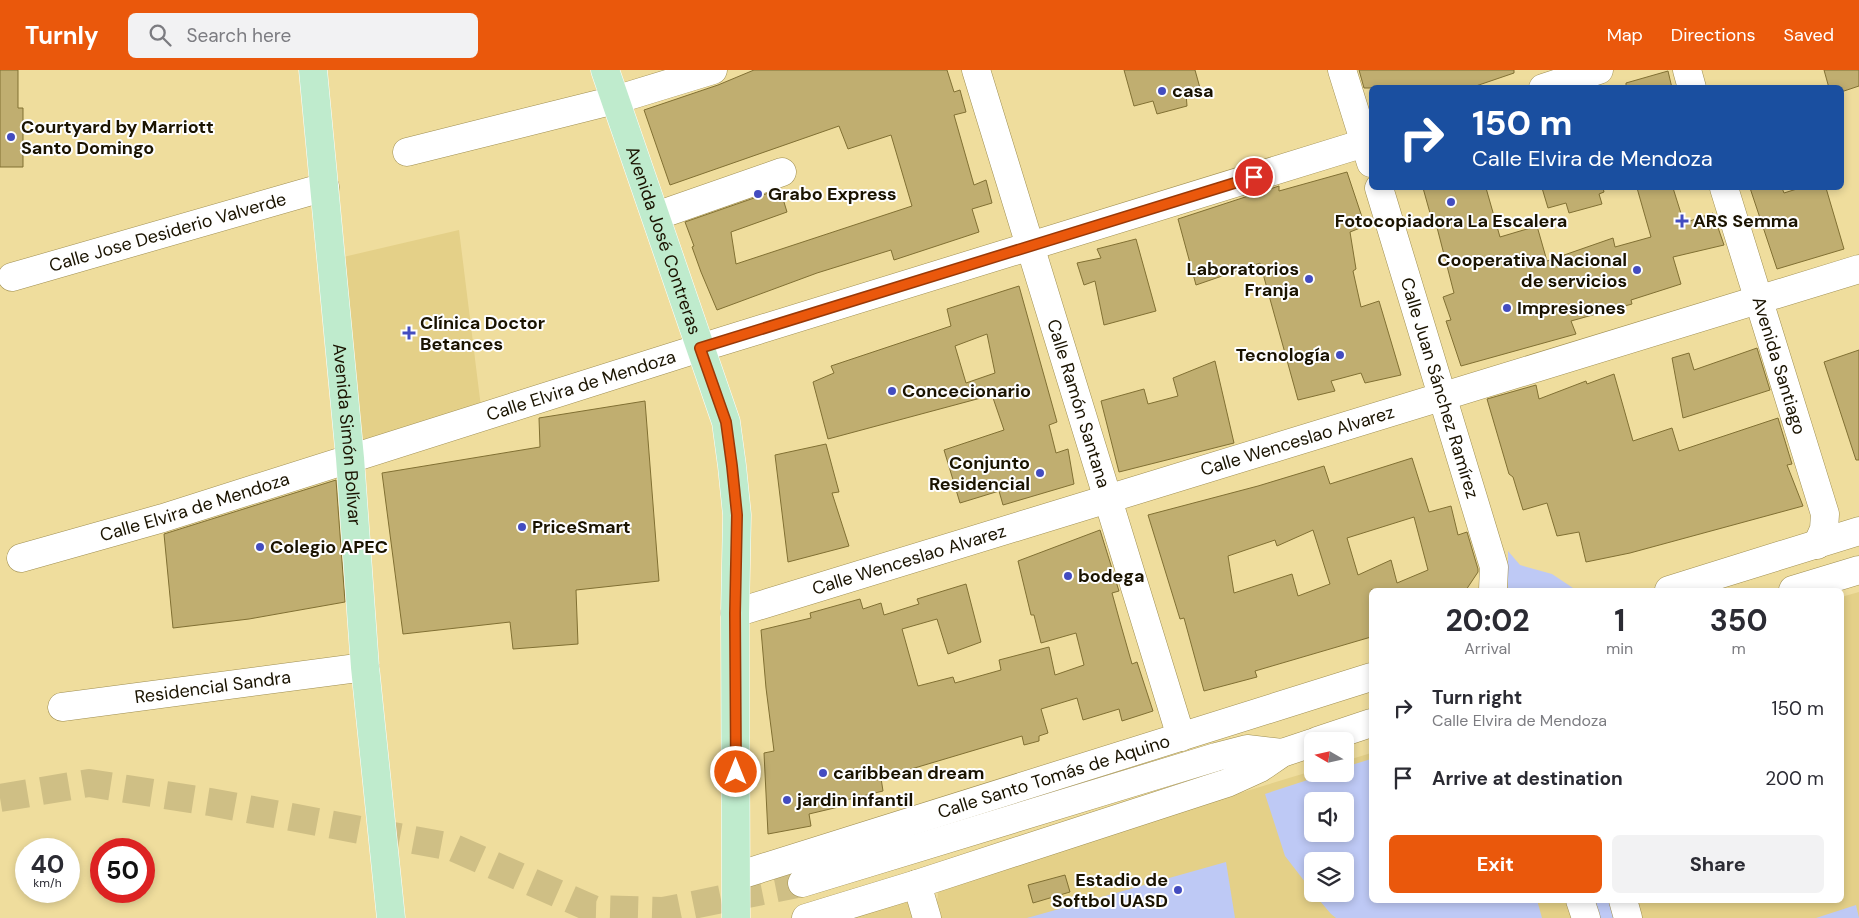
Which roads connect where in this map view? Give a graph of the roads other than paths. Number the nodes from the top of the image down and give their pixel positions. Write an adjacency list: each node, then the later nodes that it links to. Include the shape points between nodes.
1 (313, 70): 14 (main road, Avenida Simón Bolívar)
2 (605, 70): 10 (main road, Avenida José Contreras)
3 (713, 70): 10 (street)
4 (976, 70): 18 (street, Calle Ramón Santana)
5 (1342, 70): 11 (street)
6 (1599, 70): 8 (street)
7 (1687, 70): 9 (street)
8 (1552, 85)
9 (1691, 85)
10 (615, 100): 12 (street); 17 (main road, Avenida José Contreras)
11 (1369, 149): 18 (street, Calle Elvira de Mendoza)
12 (406, 152)
13 (782, 172): 17 (street)
14 (325, 187): 20 (street, Calle Jose Desiderio Valverde); 24 (main road, Avenida Simón Bolívar)
15 (1380, 190): 23 (street, Calle Juan Sánchez Ramírez)
16 (1725, 190): 21 (street, Avenida Santiago)
17 (656, 216): 22 (main road, Avenida José Contreras)
18 (1030, 247): 22 (street, Calle Elvira de Mendoza); 25 (street, Calle Ramón Santana)
19 (1859, 269): 21 (street, Calle Wenceslao Alvarez)
20 (12, 277)
21 (1759, 299): 23 (street, Calle Wenceslao Alvarez); 27 (street, Avenida Santiago, via 1826,514)
22 (700, 348): 24 (street, Calle Elvira de Mendoza); 33 (main road, Avenida José Contreras, via 726,422 732,466 737,515)
23 (1442, 396): 25 (street, Calle Wenceslao Alvarez); 30 (street, Calle Juan Sánchez Ramírez, via 1494,567)
24 (350, 458): 28 (street, Calle Elvira de Mendoza, via 162,518); 34 (main road, Avenida Simón Bolívar)
25 (1108, 499): 33 (street, Calle Wenceslao Alvarez); 39 (street, Calle Ramón Santana)
26 (1859, 531): 27 (street)
27 (1817, 545): 31 (street)
28 (21, 558)
29 (1859, 570): 32 (street)
30 (1493, 588)
31 (1676, 588)
32 (1800, 588)
33 (735, 613): 42 (main road, Avenida José Contreras)
34 (365, 668): 36 (street, Residencial Sandra); 47 (main road, Avenida Simón Bolívar)
35 (1369, 678): 39 (street, Calle Santo Tomás de Aquino)
36 (62, 707)
37 (1369, 724): 38 (street)
38 (1344, 732)
39 (1181, 737): 42 (street, Calle Santo Tomás de Aquino)
40 (1304, 746): 41 (street)
41 (1282, 753): 43 (street, via 1247,749 1216,757); 44 (street, via 1260,768 1227,782)
42 (736, 876): 48 (main road, Avenida José Contreras)
43 (802, 883)
44 (917, 884): 49 (street); 50 (street)
45 (1581, 903): 51 (street)
46 (1623, 903): 52 (street)
47 (391, 918)
48 (736, 918)
49 (806, 918)
50 (928, 918)
51 (1586, 918)
52 (1628, 918)

